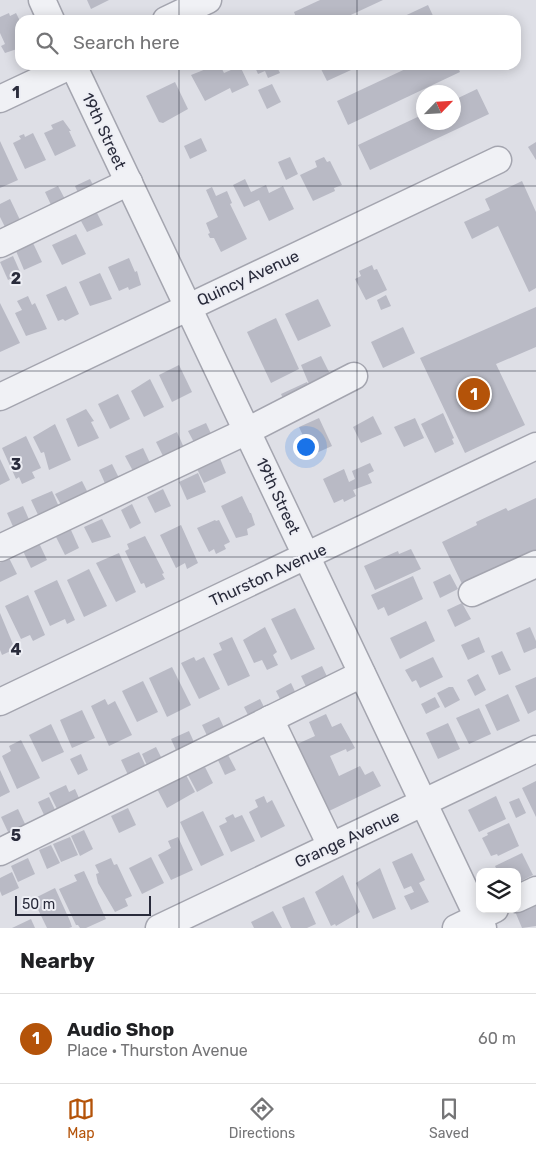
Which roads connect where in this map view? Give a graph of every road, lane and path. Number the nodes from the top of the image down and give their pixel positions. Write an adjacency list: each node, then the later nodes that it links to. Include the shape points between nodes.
1 (42, 0): 3 (street)
2 (208, 0): 4 (street)
3 (49, 15)
4 (176, 15)
5 (62, 70): 7 (street)
6 (75, 70): 9 (street, 19th Street)
7 (0, 99)
8 (498, 160): 11 (street, Quincy Avenue)
9 (129, 182): 10 (street); 11 (street, 19th Street)
10 (0, 244)
11 (188, 306): 13 (street, Quincy Avenue); 14 (street, 19th Street)
12 (354, 376): 14 (street)
13 (0, 398)
14 (247, 431): 16 (street); 17 (street, 19th Street)
15 (536, 446): 17 (street, Thurston Avenue)
16 (0, 548)
17 (307, 557): 20 (street, 19th Street); 21 (street, Thurston Avenue)
18 (536, 564): 19 (street)
19 (472, 593)
20 (362, 674): 22 (street); 24 (street, 19th Street)
21 (0, 702)
22 (270, 719): 25 (street); 26 (street)
23 (536, 750): 24 (street, Grange Avenue)
24 (424, 803): 25 (street, Grange Avenue); 29 (street, 19th Street)
25 (331, 846): 30 (street, Grange Avenue)
26 (0, 852)
27 (536, 890): 28 (street)
28 (521, 897)
29 (478, 921)
30 (159, 928)

